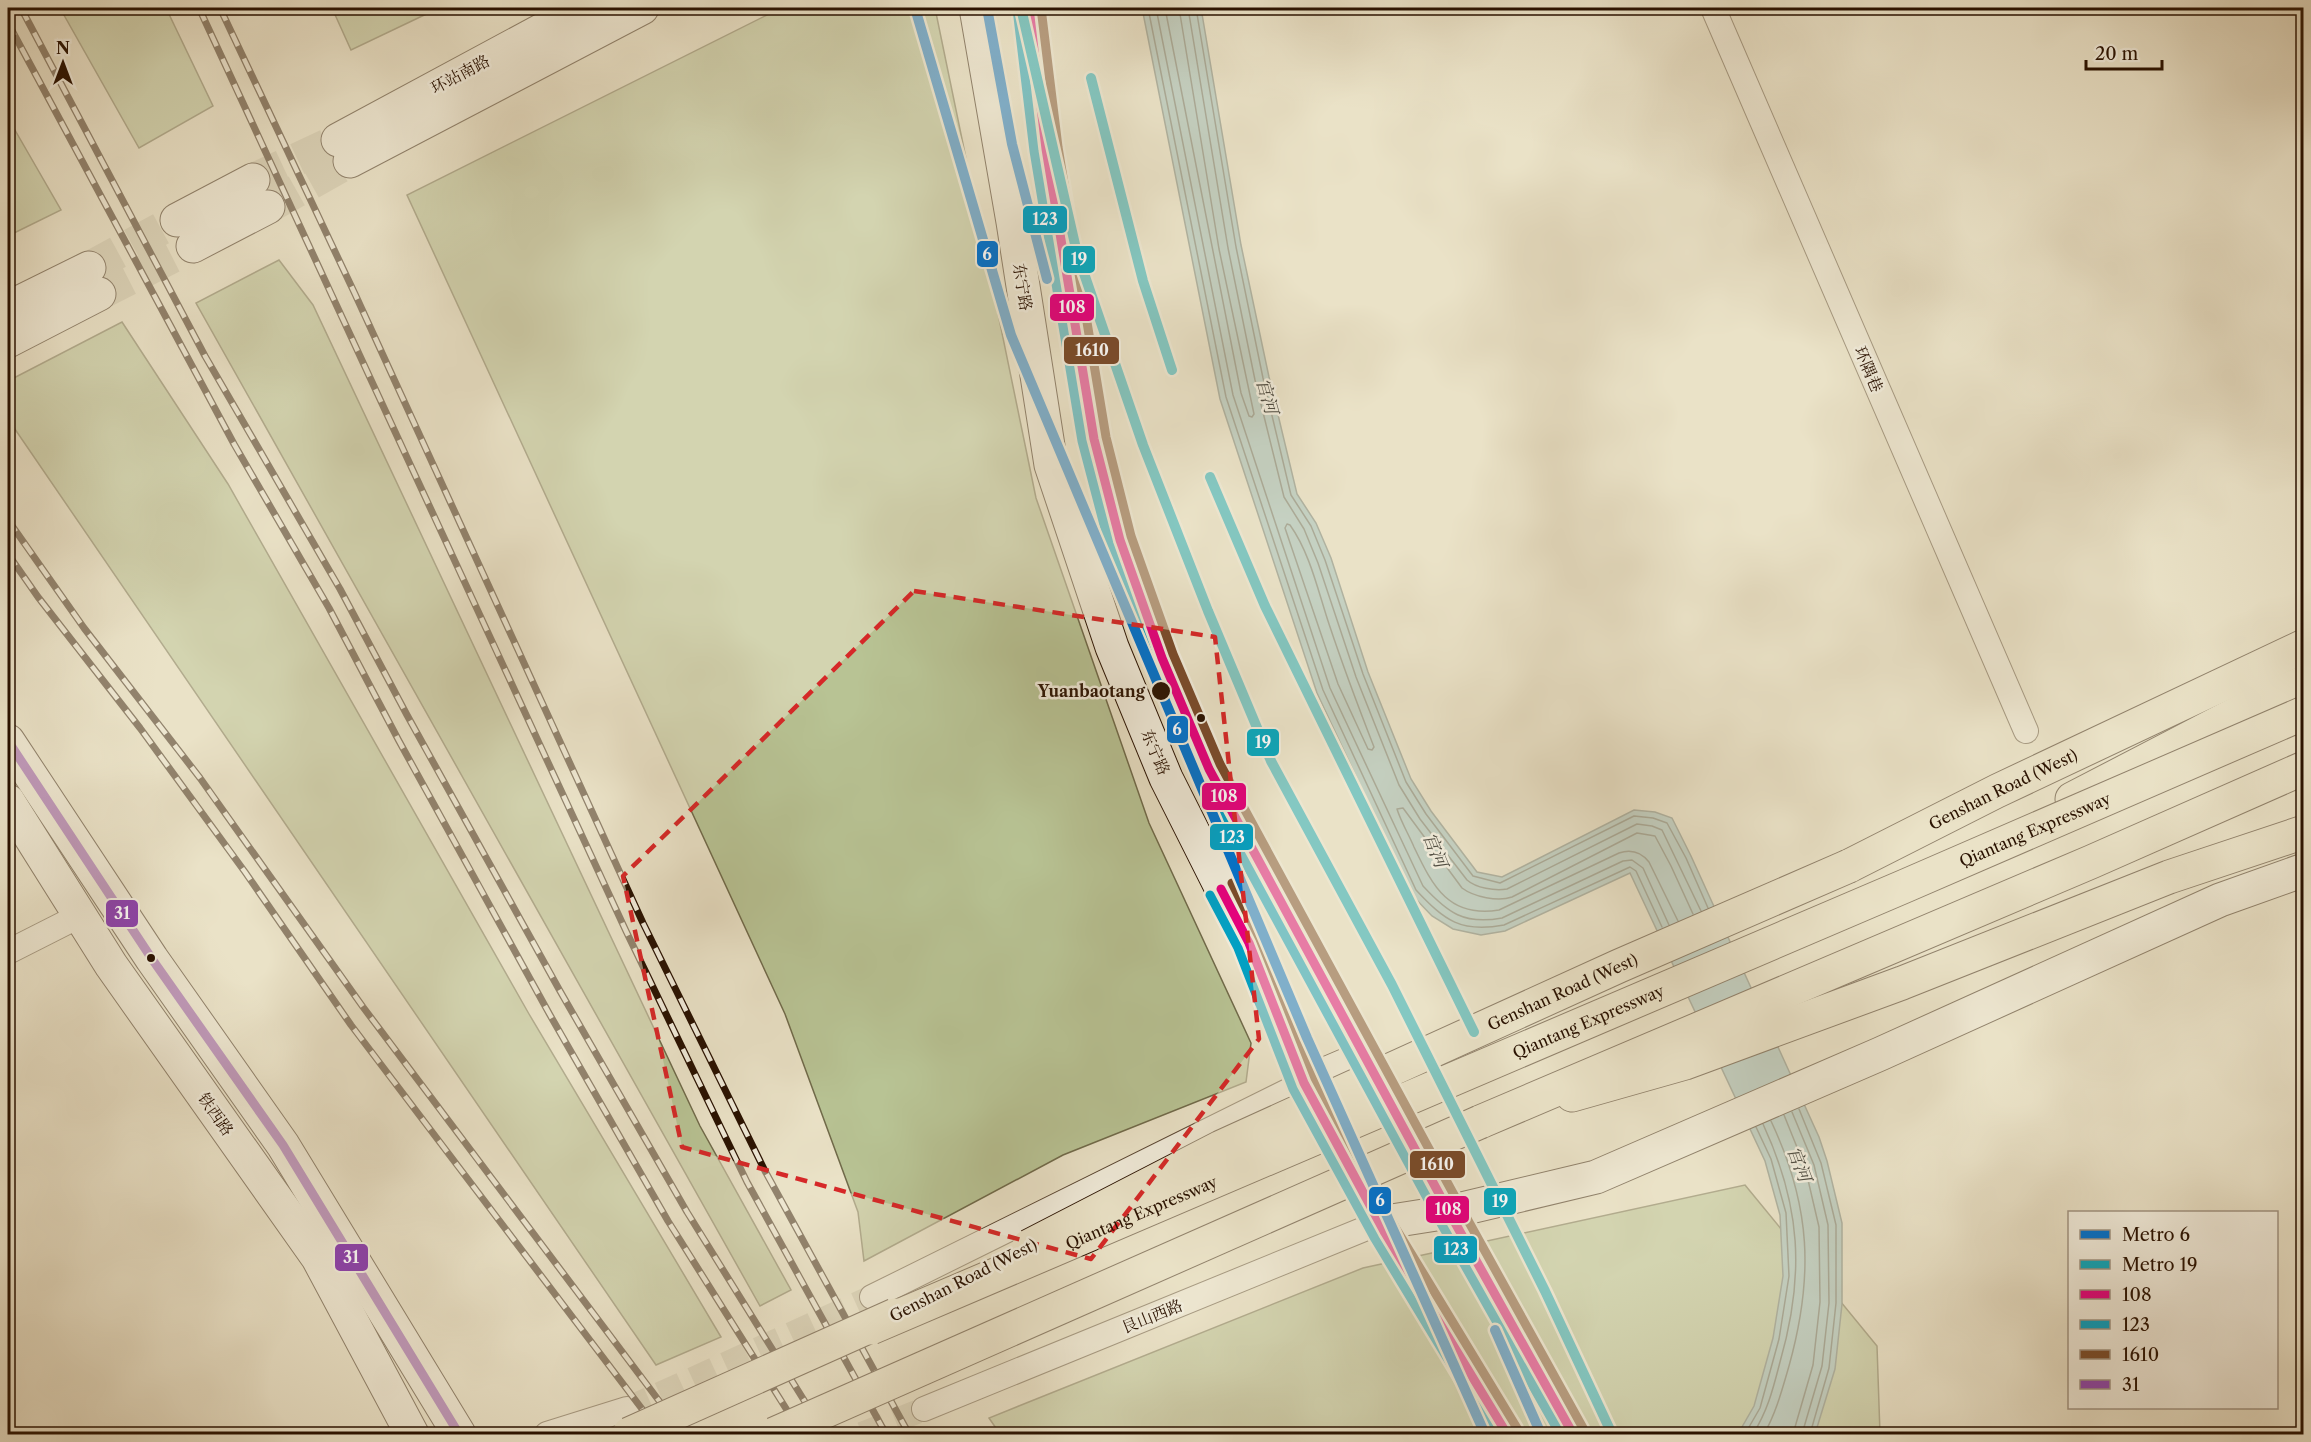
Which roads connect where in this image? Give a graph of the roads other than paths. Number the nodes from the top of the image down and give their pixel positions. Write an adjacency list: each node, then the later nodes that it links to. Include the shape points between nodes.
1 (583, 8): 2 (main road, 环站南路, via 344,151)
2 (642, 8)
3 (976, 8): 25 (main road, 东宁路, via 1051,465 1112,647 1166,778 1249,943)
4 (1029, 8): 24 (main road, via 1046,148 1094,440 1120,540 1162,658 1209,769)
5 (1713, 8): 13 (street, 环隅巷)
6 (261, 193): 7 (main road)
7 (185, 233)
8 (8, 308): 9 (main road, via 94,281)
9 (8, 342)
10 (2304, 646): 29 (main road, Genshan Road (West), bridge, via 1997,791 1849,866 1221,1147)
11 (2304, 682): 21 (main road, bridge)
12 (2304, 712): 21 (main road, Qiantang Expressway, bridge)
13 (2026, 731)
14 (8, 741): 33 (main road, via 152,959 283,1145)
15 (2304, 768): 19 (main road)
16 (2304, 790): 19 (main road)
17 (8, 801): 22 (main road, 铁西路)
18 (2304, 832): 26 (main road, via 2169,877 1902,983 1685,1063)
19 (2091, 862): 26 (main road)
20 (2304, 870): 27 (main road, via 2220,900 1596,1177)
21 (1905, 886): 29 (main road, Qiantang Expressway, bridge)
22 (81, 915): 23 (street); 32 (main road, 铁西路, via 111,965 318,1258)
23 (8, 952)
24 (1365, 1057): 25 (main road); 27 (main road)
25 (1304, 1083): 28 (main road, 东宁路); 29 (street)
26 (1479, 1122): 35 (main road, bridge)
27 (1449, 1212): 28 (main road); 37 (main road)
28 (1379, 1223): 30 (street, 艮山西路); 36 (main road, 东宁路)
29 (872, 1312): 31 (main road, Genshan Road (West), bridge)
30 (924, 1409)
31 (628, 1422): 34 (street)
32 (412, 1434)
33 (459, 1434)
34 (548, 1434)
35 (774, 1434)
36 (1507, 1434)
37 (1573, 1434)

